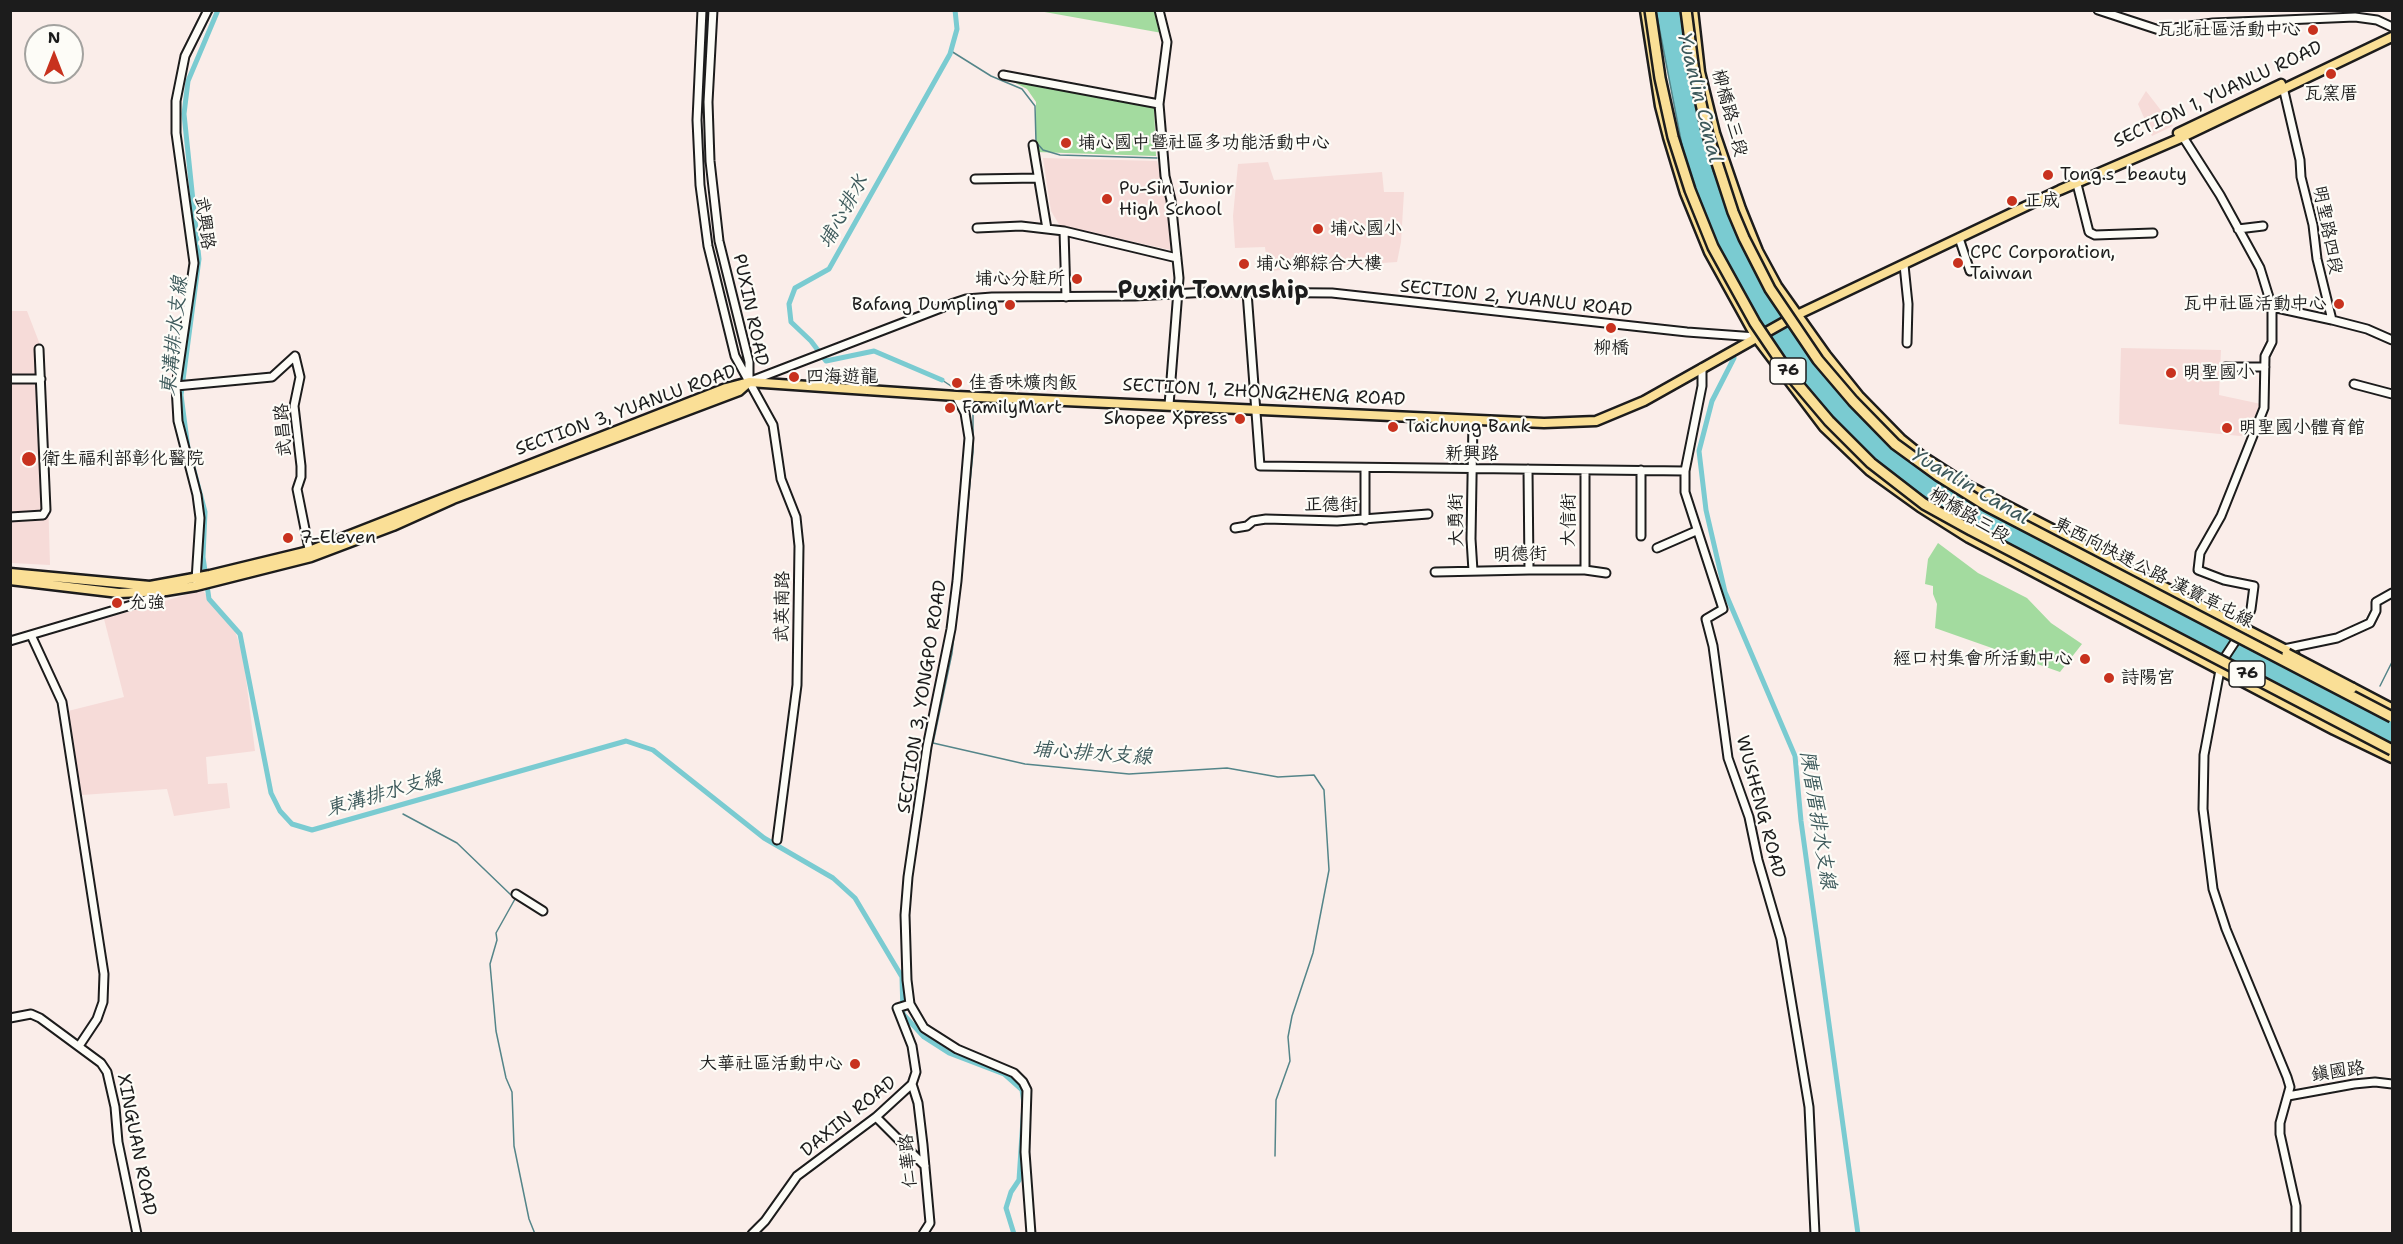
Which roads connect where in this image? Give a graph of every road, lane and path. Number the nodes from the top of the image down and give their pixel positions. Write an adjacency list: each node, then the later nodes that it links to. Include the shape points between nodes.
1 (208, 10): 49 (street, 武興路, via 185,56 176,101 176,133 194,263)
2 (702, 10): 47 (street, PUXIN ROAD, via 697,120 700,185 708,246 735,356)
3 (713, 10): 47 (street, PUXIN ROAD, via 708,102 710,161 719,241 749,362)
4 (1159, 10): 14 (street, via 1167,42)
5 (1645, 10): 38 (main road, 柳橋路三段, via 1660,106 1685,193 1709,252)
6 (1650, 10): 80 (highway, 76, bridge, via 1665,103 1694,200 1741,301 1791,375 1871,463 1924,504)
7 (1686, 10): 68 (highway, 東西向快速公路 漢寶草屯線 / 76, bridge, via 1700,103 1733,212 1770,289 1818,360 1895,444 1917,461 1987,506)
8 (1693, 10): 35 (main road, 柳橋路三段, via 1700,72 1731,181 1758,251)
9 (2098, 10): 10 (street, via 2159,30 2213,23 2355,17 2377,20)
10 (2392, 29): 13 (main road, SECTION 1, YUANLU ROAD)
11 (2392, 37): 13 (main road, SECTION 1, YUANLU ROAD)
12 (1004, 75): 14 (street)
13 (2283, 86): 15 (main road, SECTION 1, YUANLU ROAD); 20 (main road, SECTION 1, YUANLU ROAD); 37 (street, 明聖路四段)
14 (1159, 104): 28 (street)
15 (2183, 137): 19 (main road, SECTION 1, YUANLU ROAD); 24 (street)
16 (1033, 145): 17 (street)
17 (1038, 178): 18 (street); 23 (street)
18 (975, 179)
19 (2077, 184): 20 (main road, SECTION 1, YUANLU ROAD); 26 (street, via 2089,232)
20 (2060, 190): 27 (main road, SECTION 1, YUANLU ROAD)
21 (2263, 226): 24 (street)
22 (977, 228): 23 (street)
23 (1047, 229): 25 (street)
24 (2238, 229): 34 (street, via 2260,268)
25 (1064, 231): 28 (street); 33 (street)
26 (2153, 233)
27 (1959, 238): 29 (main road, SECTION 1, YUANLU ROAD); 30 (street)
28 (1177, 258): 32 (street)
29 (1904, 265): 35 (main road, SECTION 1, YUANLU ROAD); 40 (street)
30 (1970, 272)
31 (1247, 292): 32 (street, SECTION 2, YUANLU ROAD); 38 (street, SECTION 2, YUANLU ROAD, via 1332,293 1687,332); 53 (street)
32 (1178, 295): 33 (street, SECTION 2, YUANLU ROAD); 52 (street)
33 (1066, 297): 47 (street, SECTION 2, YUANLU ROAD, via 966,299)
34 (2272, 307): 37 (street); 43 (street, via 2272,342)
35 (1797, 315): 36 (main road, SECTION 1, YUANLU ROAD); 81 (main road, 柳橋路三段, via 1859,396 1922,456 1991,498)
36 (1787, 320): 38 (main road, SECTION 1, ZHONGZHENG ROAD)
37 (2332, 321): 39 (street)
38 (1760, 335): 44 (main road, SECTION 1, ZHONGZHENG ROAD); 85 (main road, 柳橋路三段, via 1824,426 1895,490 1969,538)
39 (2392, 340)
40 (1907, 343)
41 (39, 349): 46 (street)
42 (2225, 367): 43 (street)
43 (2265, 367): 81 (street, via 2264,408 2225,506 2200,553 2198,570 2254,586)
44 (1702, 368): 54 (main road, SECTION 1, ZHONGZHENG ROAD, via 1644,401 1596,421); 60 (street, WUSHENG ROAD, via 1702,387)
45 (10, 379): 46 (street)
46 (41, 379): 62 (street, via 46,510 43,515)
47 (749, 382): 51 (main road, SECTION 1, ZHONGZHENG ROAD); 69 (main road, SECTION 3, YUANLU ROAD, via 739,391 453,499 393,526); 89 (street, 武英南路, via 773,425 781,479 796,517 799,546 797,685)
48 (2354, 384): 50 (street)
49 (176, 386): 69 (street, 武昌路, via 272,377 295,356 300,377 294,406 301,466 297,489); 77 (street, 武興路, via 178,421 200,518)
50 (2392, 394)
51 (956, 396): 52 (main road, SECTION 1, ZHONGZHENG ROAD); 92 (street, SECTION 3, YONGPO ROAD, via 965,413 969,438 951,629 927,747 905,915)
52 (1168, 405): 53 (main road, SECTION 1, ZHONGZHENG ROAD)
53 (1257, 409): 54 (main road, SECTION 1, ZHONGZHENG ROAD); 55 (street, 新興路, via 1260,466)
54 (1473, 420): 56 (street, 大勇街)
55 (1365, 468): 56 (street, 新興路); 63 (street)
56 (1472, 469): 57 (street, 新興路); 72 (street, 大勇街)
57 (1528, 469): 58 (street, 新興路); 70 (street)
58 (1585, 470): 59 (street, 新興路); 71 (street, 大信街)
59 (1641, 470): 60 (street, 新興路); 66 (street)
60 (1685, 471): 65 (street, WUSHENG ROAD, via 1685,492)
61 (1428, 514): 63 (street, 正德街)
62 (10, 517)
63 (1365, 520): 64 (street, 正德街, via 1266,519)
64 (1235, 528)
65 (1696, 531): 67 (street); 104 (street, WUSHENG ROAD, via 1723,609 1706,620 1728,758 1749,817 1781,939 1809,1107)
66 (1641, 536)
67 (1657, 548)
68 (2076, 552): 86 (highway, bridge, via 2100,559); 87 (highway, 東西向快速公路 漢寶草屯線 / 76, bridge)
69 (310, 554): 77 (main road, SECTION 3, YUANLU ROAD)
70 (1529, 570): 71 (street, 明德街); 72 (street, 明德街)
71 (1585, 570): 75 (street, 明德街)
72 (1473, 571): 73 (street, 明德街)
73 (1435, 572)
74 (10, 573): 78 (main road)
75 (1606, 573)
76 (10, 580): 78 (main road, via 119,593)
77 (196, 582): 78 (main road, SECTION 3, YUANLU ROAD)
78 (167, 587): 82 (street, via 138,603)
79 (2392, 593): 84 (street, via 2376,602 2370,623 2337,638)
80 (2101, 598): 88 (highway, 76, bridge); 88 (highway, bridge, via 2117,612)
81 (2244, 628): 84 (main road, 柳橋路三段); 85 (street)
82 (32, 635): 83 (street); 94 (street, via 62,702 104,975 103,1002)
83 (10, 641)
84 (2284, 650): 86 (main road, 柳橋路三段)
85 (2220, 670): 88 (main road, 柳橋路三段); 97 (street, via 2204,755 2203,809 2210,871 2226,929 2287,1077)
86 (2392, 707)
87 (2392, 717)
88 (2392, 754)
89 (777, 840)
90 (516, 894): 91 (street)
91 (543, 911)
92 (910, 1004): 95 (street, DAXIN ROAD, via 897,1008 912,1046 916,1072); 103 (street, via 924,1028 934,1035 1014,1073 1023,1082 1027,1090 1025,1152)
93 (10, 1018): 94 (street, XINGUAN ROAD, via 31,1014)
94 (79, 1046): 100 (street, XINGUAN ROAD, via 107,1072)
95 (912, 1084): 98 (street, DAXIN ROAD); 99 (street, 仁華路)
96 (2392, 1084): 97 (street, 鎮國路, via 2354,1084)
97 (2288, 1096): 105 (street, via 2280,1134 2296,1206)
98 (876, 1117): 99 (street); 101 (street, DAXIN ROAD, via 797,1176)
99 (925, 1166): 102 (street, 仁華路, via 930,1222)
100 (137, 1233)
101 (752, 1233)
102 (923, 1233)
103 (1031, 1233)
104 (1815, 1233)
105 (2296, 1233)

